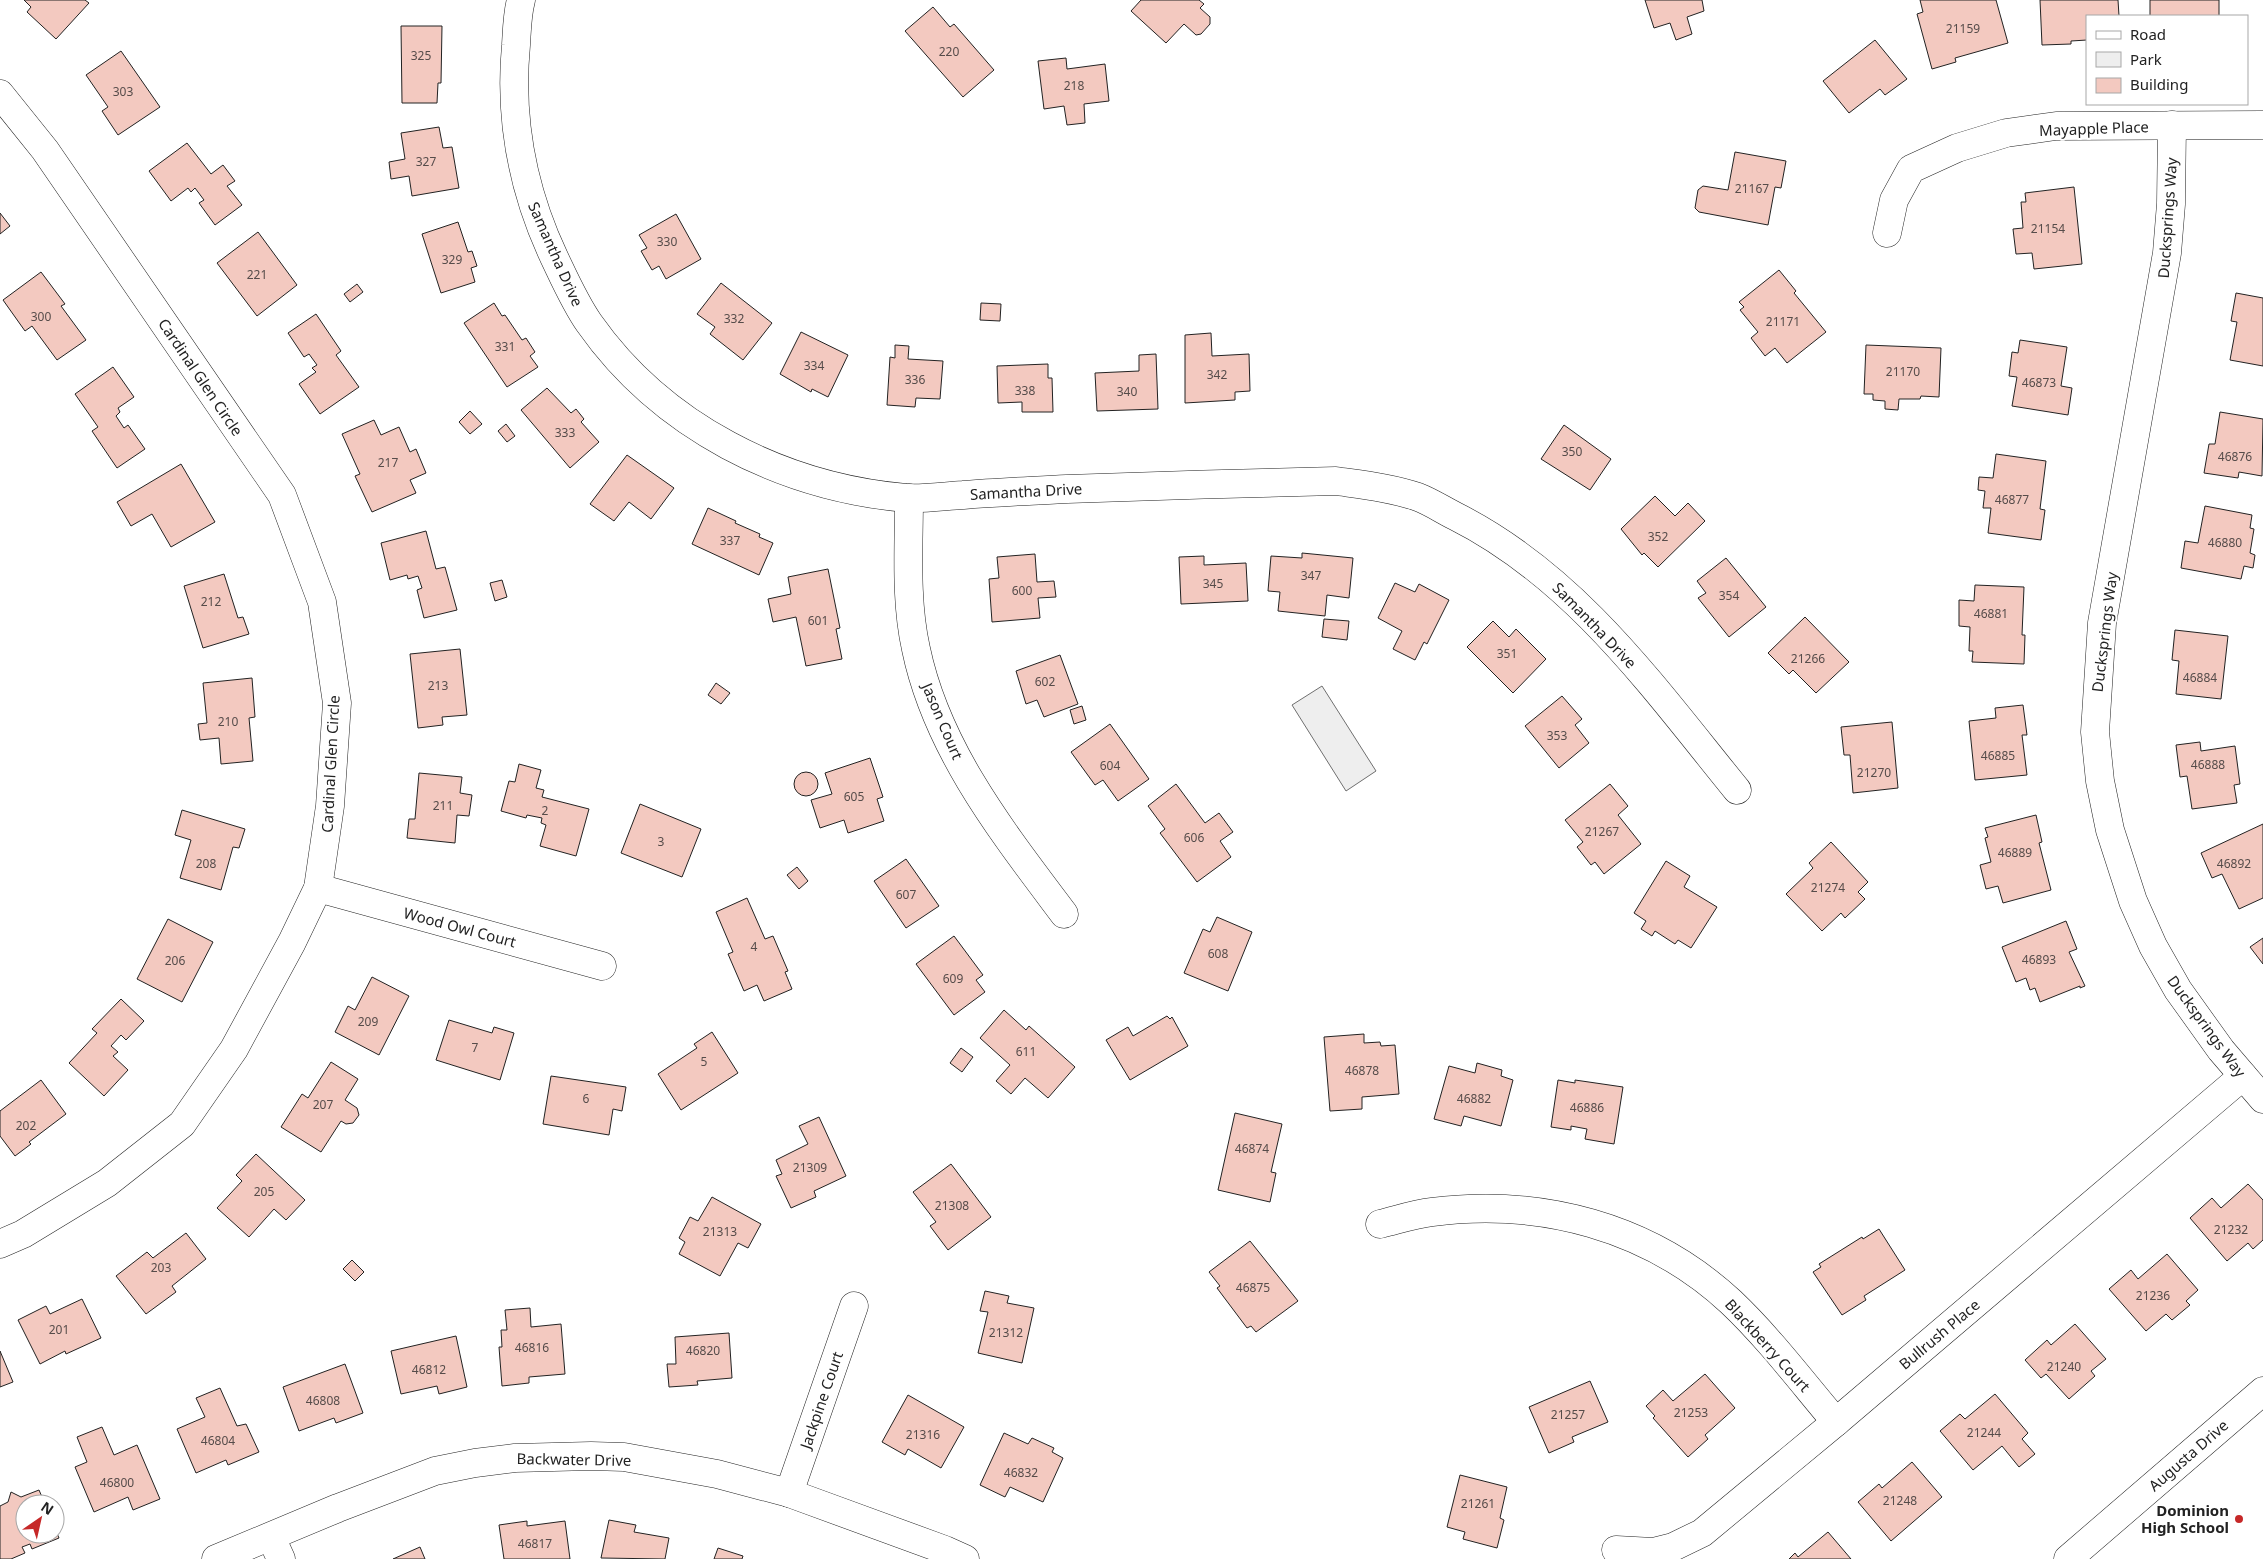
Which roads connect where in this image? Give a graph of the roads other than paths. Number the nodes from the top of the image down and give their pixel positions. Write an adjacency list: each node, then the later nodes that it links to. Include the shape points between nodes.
1 (522, 0): 6 (street, Samantha Drive, via 512,80 528,191 573,297 605,344 645,386 686,420 726,446 775,468 826,484)
2 (0, 94): 8 (street, Cardinal Glen Circle, via 45,150 282,495 322,602 336,703 330,806)
3 (2263, 125): 4 (street, Mayapple Place)
4 (2172, 126): 5 (street, Mayapple Place, via 2056,126 2006,133 1957,148 1911,169 1894,200); 11 (street, Ducksprings Way, via 2167,253 2102,623 2095,732 2110,830 2133,901 2178,990)
5 (1887, 233)
6 (909, 498): 7 (street, Samantha Drive, via 1018,491 1336,481 1382,487 1418,498 1479,528 1575,600 1630,659); 9 (street, Jason Court, via 909,591 916,648 930,698 968,779)
7 (1737, 790)
8 (318, 888): 10 (street, Wood Owl Court); 14 (street, Cardinal Glen Circle, via 234,1049 182,1124 107,1183)
9 (1064, 914)
10 (602, 966)
11 (2242, 1076): 12 (street, Ducksprings Way); 17 (street, Bullrush Place)
12 (2263, 1099)
13 (1380, 1224): 17 (street, Blackberry Court, via 1430,1212 1504,1208 1553,1213 1601,1226 1647,1245 1690,1270 1729,1301)
14 (0, 1244)
15 (854, 1306): 18 (street, Jackpine Court)
16 (2263, 1390): 23 (street, Augusta Drive)
17 (1836, 1422): 20 (street, Bullrush Place, via 1702,1533 1673,1548 1653,1552)
18 (789, 1493): 19 (street, Backwater Drive, via 717,1474 624,1457 515,1458 475,1462 434,1472); 22 (street, Backwater Drive)
19 (276, 1548): 21 (street, Backwater Drive)
20 (1616, 1550)
21 (216, 1559)
22 (964, 1559)
23 (2068, 1559)

